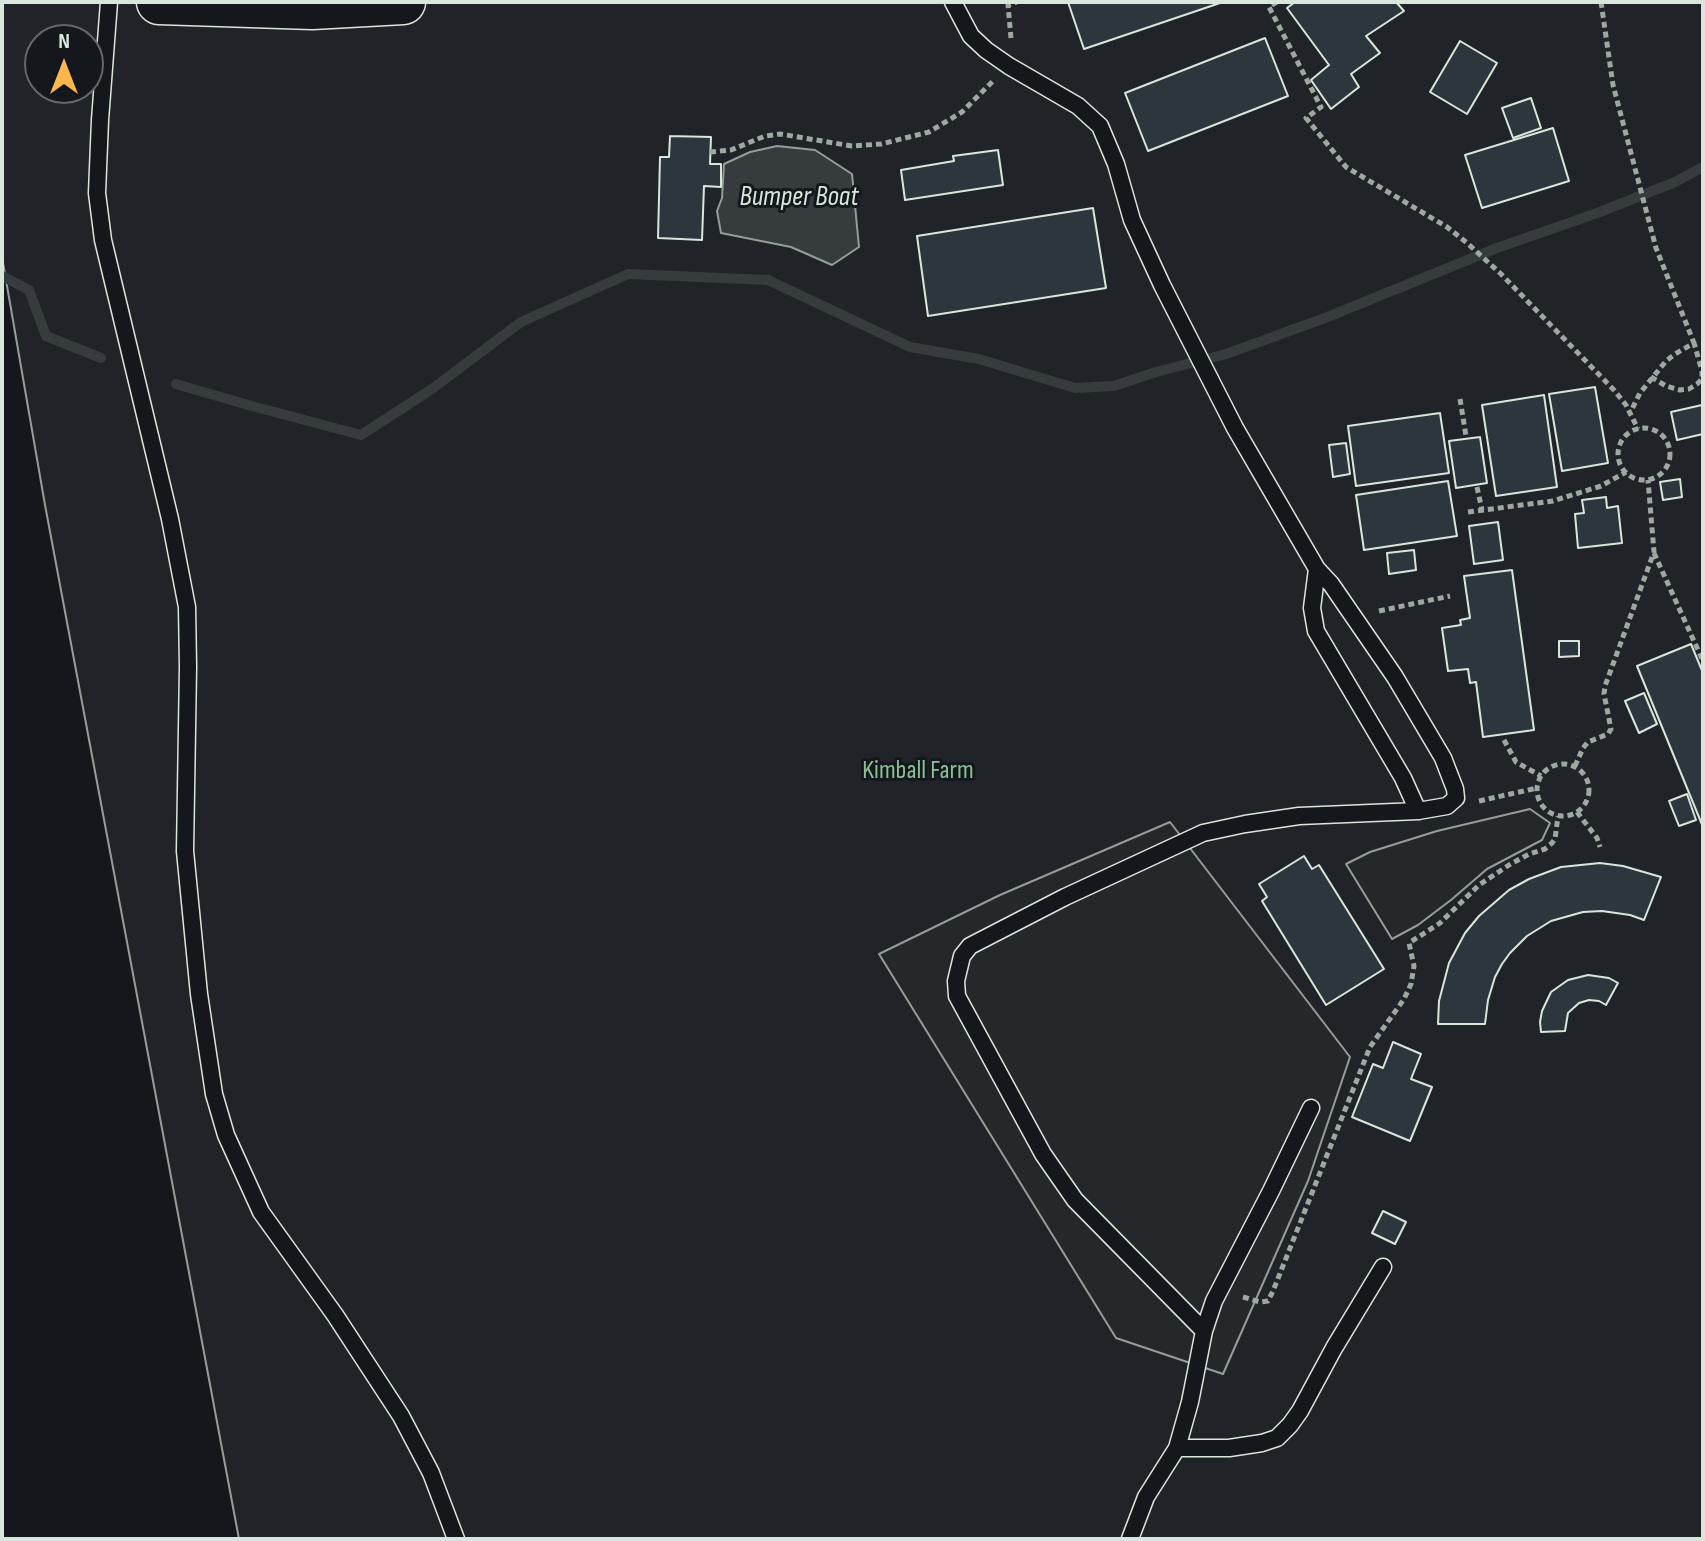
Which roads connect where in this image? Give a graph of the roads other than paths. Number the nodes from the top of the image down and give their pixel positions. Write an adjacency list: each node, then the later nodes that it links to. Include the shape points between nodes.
1 (109, 2): 11 (lane, via 97,193 103,240 187,607 185,851 214,1094 226,1135 261,1212 401,1416 431,1473)
2 (159, 2): 3 (main road, via 312,7)
3 (403, 2)
4 (953, 2): 5 (lane, via 971,36 986,50 1078,106 1100,126 1132,220 1162,285 1235,428)
5 (1317, 569): 6 (lane, via 1312,608 1316,631); 6 (lane, via 1395,677 1443,758 1456,798 1447,806)
6 (1418, 811): 9 (lane, via 1299,816 1203,833 1065,897 970,946 962,956 957,996 1043,1154 1075,1200)
7 (1311, 1108): 9 (lane, via 1220,1288)
8 (1383, 1267): 10 (lane, via 1300,1411 1277,1438 1229,1448)
9 (1204, 1331): 10 (lane)
10 (1177, 1448): 12 (lane, via 1146,1497)
11 (456, 1539)
12 (1130, 1539)

